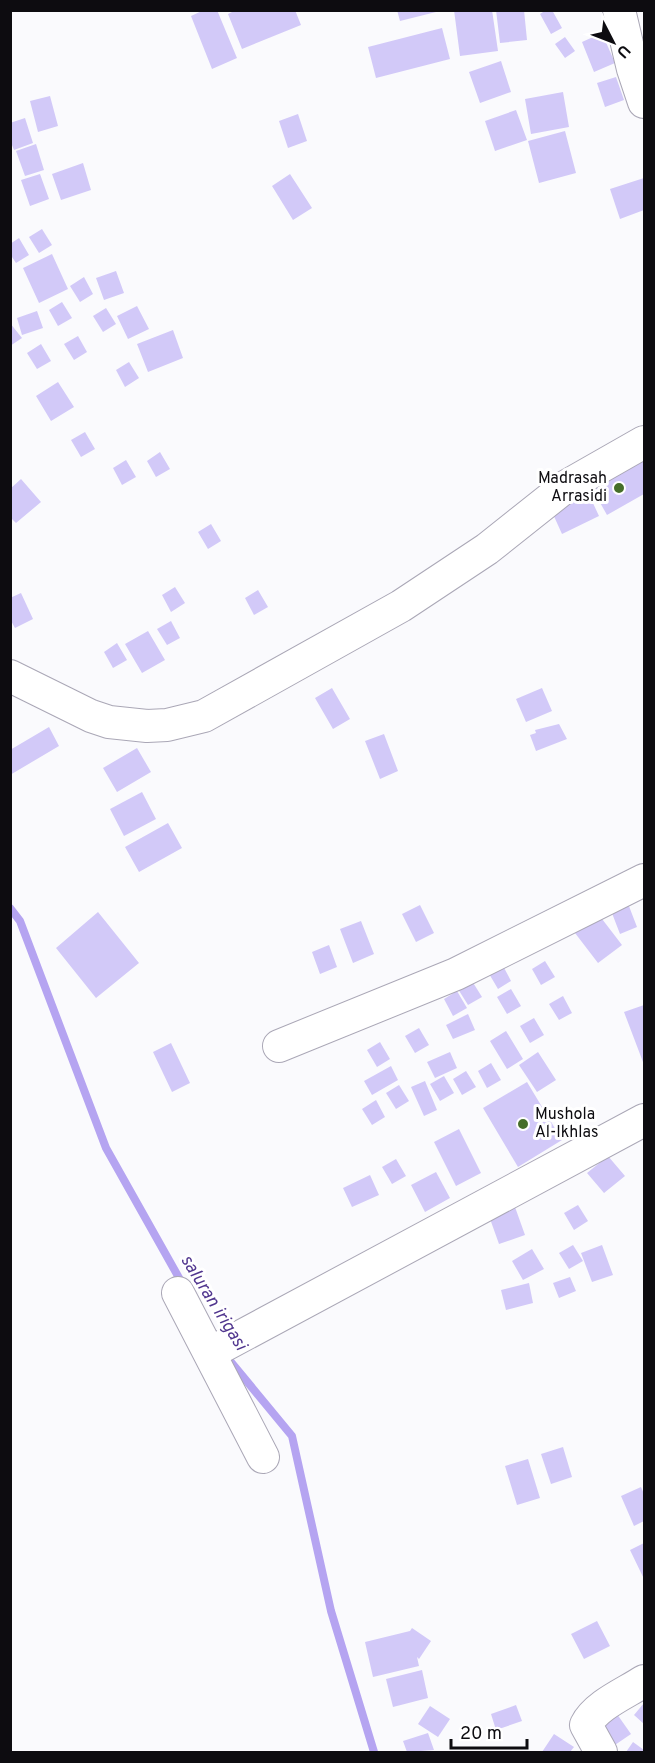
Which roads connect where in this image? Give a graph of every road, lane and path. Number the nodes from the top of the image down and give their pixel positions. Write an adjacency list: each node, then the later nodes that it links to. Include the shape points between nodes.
1 (619, 10): 2 (street)
2 (645, 102)
3 (645, 442): 4 (street, via 565,487 487,549 401,606 204,716 167,725 109,722)
4 (10, 676)
5 (645, 880): 6 (street, via 456,974)
6 (279, 1046)
7 (645, 1120): 9 (street)
8 (178, 1293): 9 (street)
9 (218, 1349): 10 (street)
10 (263, 1456)
11 (645, 1681): 12 (street, via 596,1712 586,1725)
12 (601, 1752)

